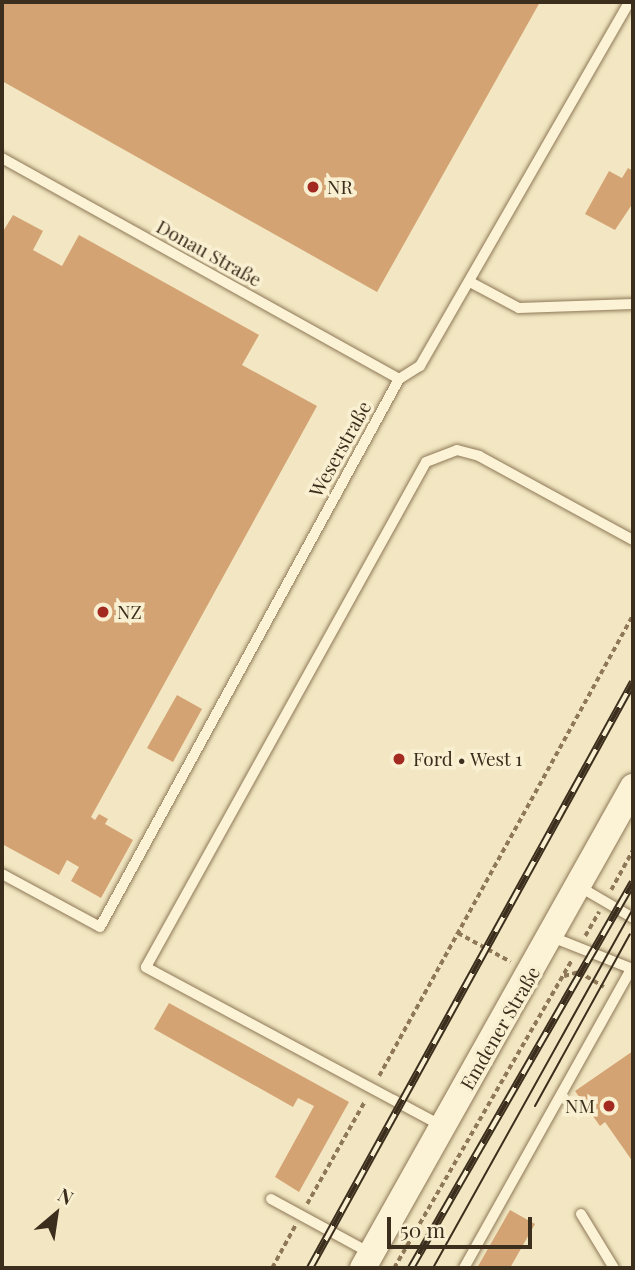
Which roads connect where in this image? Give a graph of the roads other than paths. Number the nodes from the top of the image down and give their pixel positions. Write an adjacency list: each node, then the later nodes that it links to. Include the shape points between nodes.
1 (629, 2): 3 (lane, Weserstraße)
2 (2, 158): 5 (lane, Donau Straße)
3 (470, 282): 4 (lane, via 501,302 540,307); 5 (lane, Weserstraße, via 421,366)
4 (633, 304)
5 (399, 379): 8 (lane, Weserstraße, via 100,927)
6 (633, 540): 13 (lane, via 479,456 457,450 426,462 146,967)
7 (633, 787): 9 (street, Emdener Straße)
8 (2, 874)
9 (580, 887): 10 (lane); 11 (street, Emdener Straße)
10 (633, 918)
11 (552, 937): 12 (lane); 13 (street, Emdener Straße)
12 (632, 969): 17 (lane)
13 (444, 1127): 16 (street, Emdener Straße)
14 (271, 1199): 16 (lane)
15 (581, 1214): 18 (lane)
16 (368, 1261)
17 (464, 1268)
18 (614, 1268)

